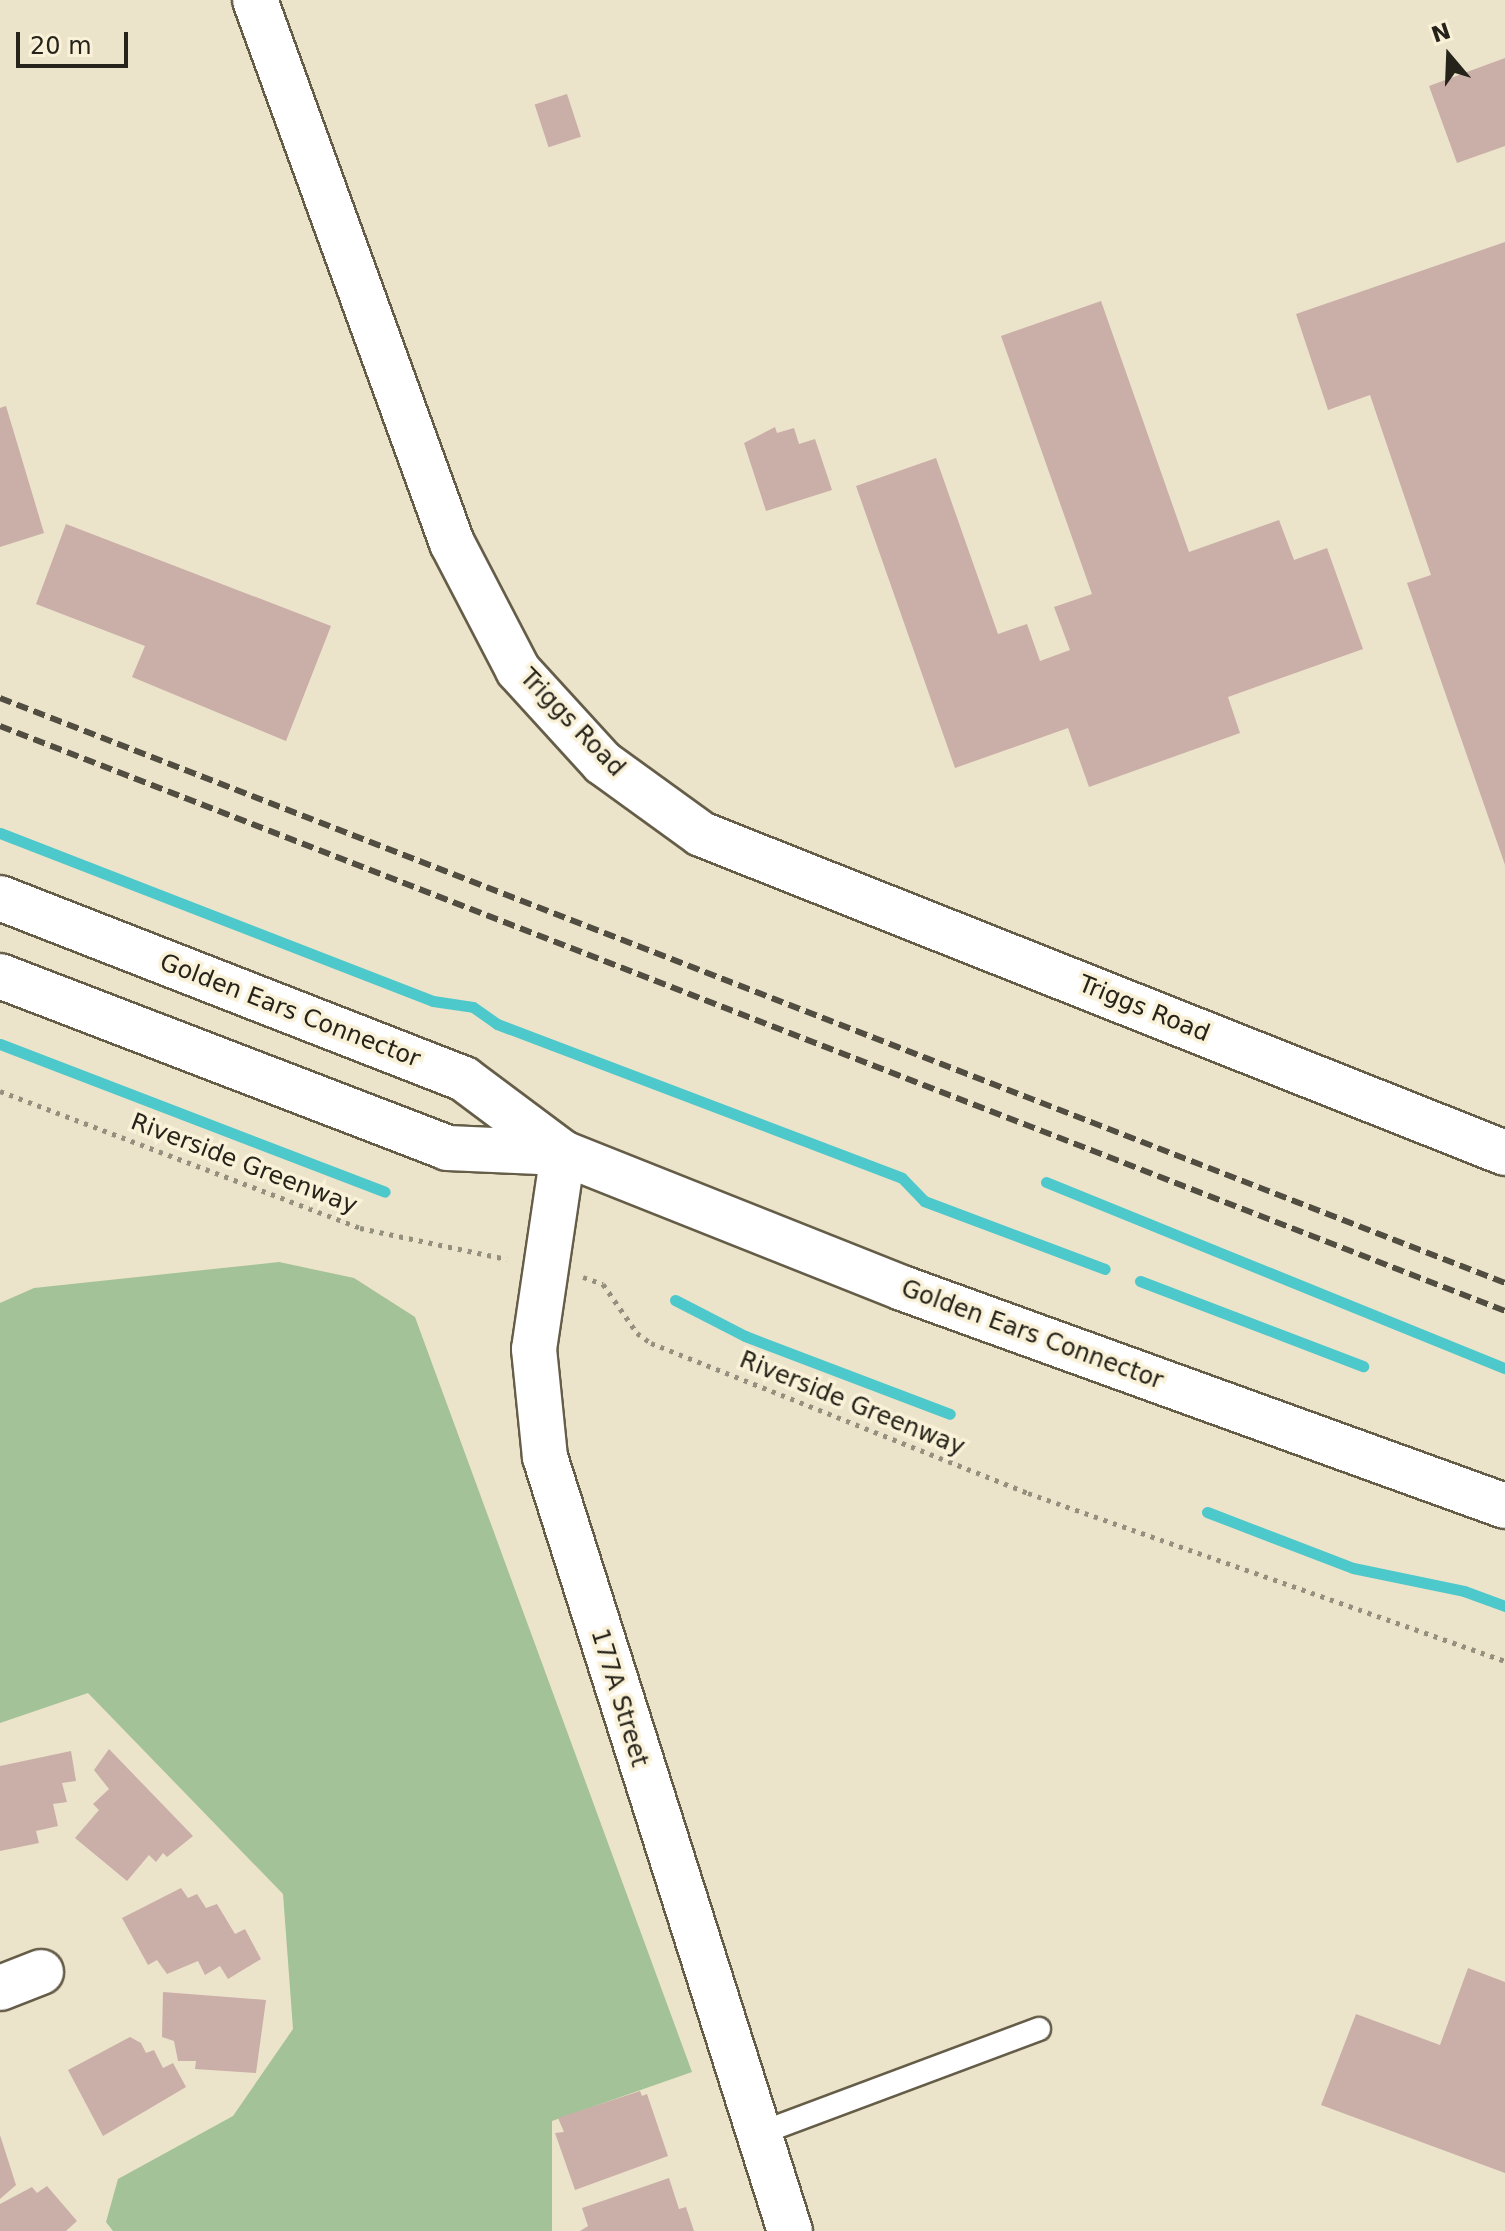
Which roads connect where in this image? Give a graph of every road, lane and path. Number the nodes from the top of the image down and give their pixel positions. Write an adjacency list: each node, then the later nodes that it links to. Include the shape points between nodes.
1 (255, 0): 6 (street, Triggs Road, via 452,543 518,670 603,763 701,834)
2 (0, 898): 5 (street, Golden Ears Connector, via 464,1079)
3 (0, 976): 5 (street, Golden Ears Connector, via 447,1148)
4 (0, 1091): 7 (path, Riverside Greenway, via 360,1228)
5 (563, 1153): 9 (street, Golden Ears Connector, via 902,1288); 14 (street, 177A Street, via 534,1349 545,1457)
6 (1505, 1153)
7 (481, 1253)
8 (598, 1280): 10 (path, Riverside Greenway, via 651,1343 1028,1493)
9 (1505, 1506)
10 (1505, 1661)
11 (41, 1972): 12 (street)
12 (0, 1988)
13 (1039, 2029): 14 (lane)
14 (758, 2134): 15 (street, 177A Street)
15 (790, 2231)

